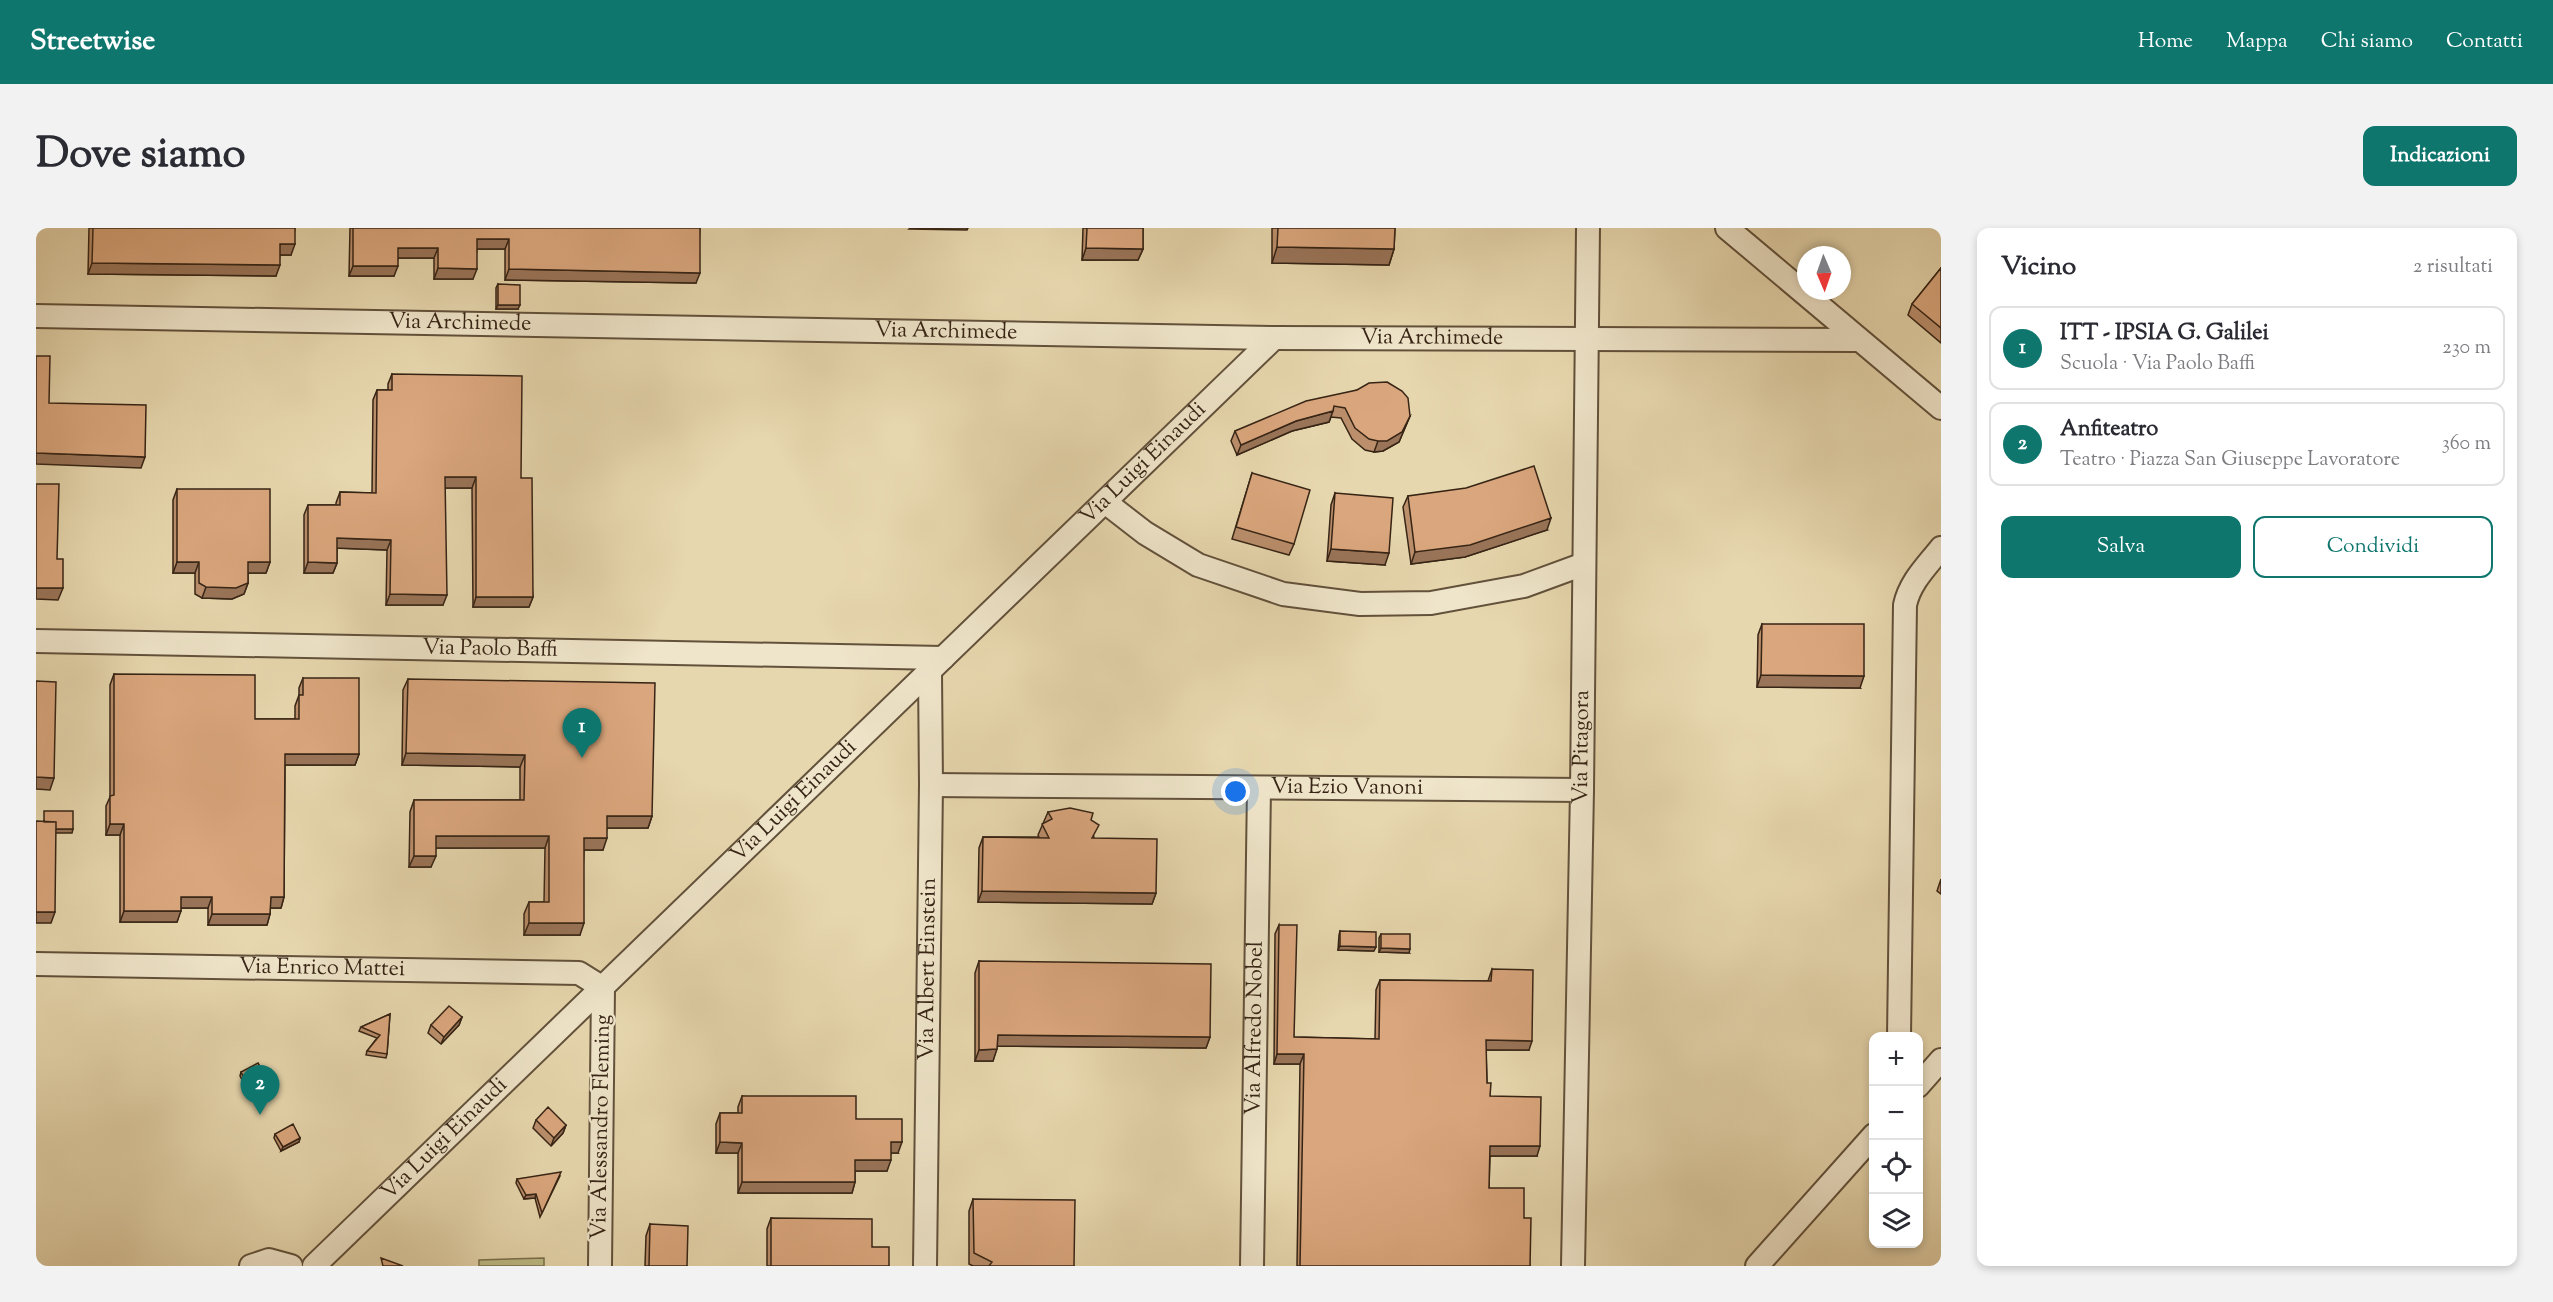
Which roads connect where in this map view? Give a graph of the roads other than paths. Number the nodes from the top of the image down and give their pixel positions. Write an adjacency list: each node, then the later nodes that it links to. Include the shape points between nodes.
1 (1588, 228): 5 (street, Via Pitagora)
2 (1727, 228): 6 (street)
3 (36, 315): 4 (street, Via Archimede)
4 (1274, 338): 5 (street, Via Archimede); 8 (street, Via Luigi Einaudi)
5 (1587, 338): 6 (street, Via Archimede); 10 (street, Via Pitagora)
6 (1858, 340): 7 (street)
7 (1941, 408)
8 (1105, 502): 10 (street, via 1145,533 1198,565 1283,594 1359,604 1454,599 1524,586); 12 (street, Via Luigi Einaudi)
9 (1941, 548): 18 (street, via 1916,578 1905,605)
10 (1584, 564): 15 (street, Via Pitagora)
11 (36, 641): 12 (street, Via Paolo Baffi)
12 (937, 665): 13 (street, Via Albert Einstein); 17 (street, Via Luigi Einaudi)
13 (931, 785): 14 (street, Via Ezio Vanoni); 26 (street, Via Albert Einstein)
14 (1259, 788): 15 (street, Via Ezio Vanoni); 27 (street, Via Alfredo Nobel)
15 (1582, 790): 28 (street, Via Pitagora)
16 (36, 964): 17 (street, Via Enrico Mattei, via 579,973)
17 (603, 988): 24 (street, Via Luigi Einaudi); 25 (street, Via Alessandro Fleming)
18 (1899, 1032)
19 (1941, 1060): 20 (street)
20 (1923, 1080)
21 (1870, 1140): 29 (street)
22 (251, 1266): 23 (street, via 269,1260)
23 (291, 1266)
24 (314, 1266)
25 (600, 1266)
26 (925, 1266)
27 (1252, 1266)
28 (1573, 1266)
29 (1757, 1266)

